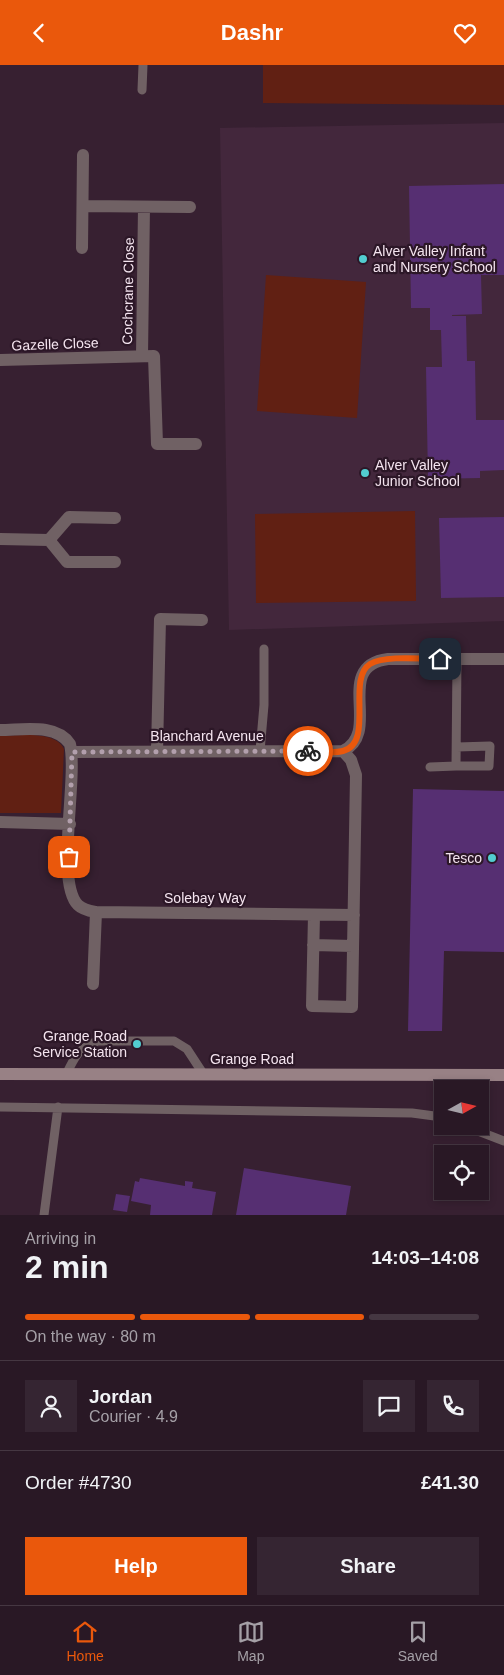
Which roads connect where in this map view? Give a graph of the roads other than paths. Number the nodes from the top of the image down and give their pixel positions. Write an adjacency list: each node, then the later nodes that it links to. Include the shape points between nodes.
1 (143, 65): 2 (lane)
2 (142, 90)
3 (83, 155): 4 (street)
4 (83, 206): 5 (street); 7 (street)
5 (144, 207): 6 (street); 8 (street, Cochcrane Close)
6 (190, 207)
7 (82, 248)
8 (142, 356): 9 (street, Gazelle Close); 10 (street, Cochcrane Close, via 154,356 157,444)
9 (0, 360)
10 (196, 444)
11 (115, 518): 13 (street, via 69,517)
12 (0, 539): 13 (street)
13 (49, 539): 14 (street, via 67,562)
14 (115, 562)
15 (202, 620): 21 (street, via 160,619)
16 (264, 649): 22 (lane)
17 (456, 659): 18 (street); 20 (lane); 23 (street, via 388,659 370,664 363,671 360,683 358,732 352,745)
18 (504, 659)
19 (0, 730): 24 (street, via 59,733 66,738)
20 (456, 747): 26 (lane); 26 (lane, via 490,747 490,756 489,766)
21 (157, 751): 22 (street, Blanchard Avenue); 24 (street, Blanchard Avenue)
22 (260, 751): 23 (street, Blanchard Avenue)
23 (343, 751): 31 (street, via 351,760 356,775)
24 (72, 752): 28 (street)
25 (430, 767): 26 (lane)
26 (456, 767)
27 (0, 822): 28 (street)
28 (70, 824): 29 (street, Solebay Way, via 71,890 78,905)
29 (96, 912): 30 (street, Solebay Way); 34 (street)
30 (314, 915): 31 (street, Solebay Way); 32 (street)
31 (354, 915): 33 (street)
32 (313, 945): 33 (street); 33 (street, via 312,1006 352,1007)
33 (353, 946)
34 (93, 984)
35 (0, 1074): 36 (street, Grange Road)
36 (66, 1075): 37 (street, Grange Road); 37 (lane, via 76,1054 98,1041 174,1041 182,1044)
37 (204, 1075): 38 (street, Grange Road)
38 (504, 1075)
39 (0, 1107): 40 (lane)
40 (58, 1107): 41 (lane); 44 (lane)
41 (434, 1116)
42 (488, 1135): 43 (lane)
43 (504, 1141)
44 (44, 1215)

